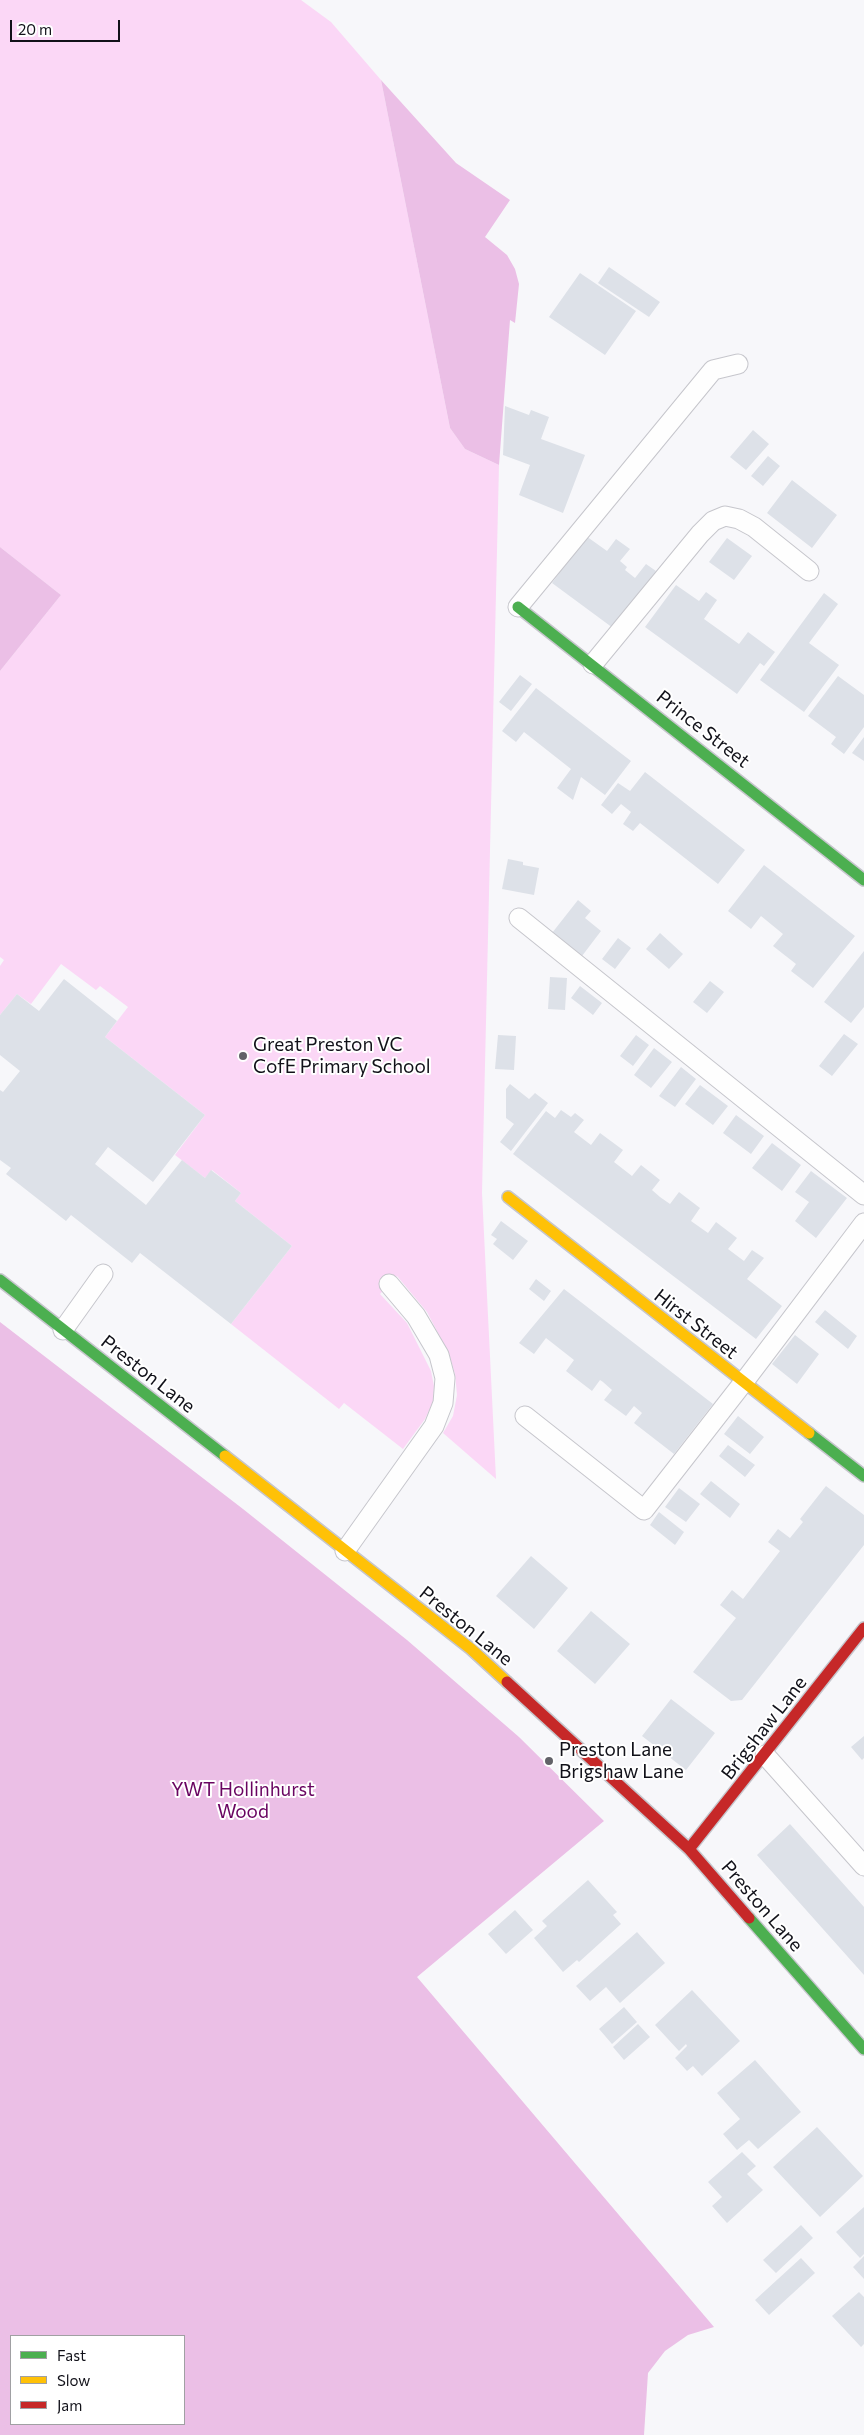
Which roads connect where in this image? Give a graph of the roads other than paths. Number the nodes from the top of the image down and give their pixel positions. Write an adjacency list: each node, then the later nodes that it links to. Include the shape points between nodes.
1 (738, 364): 3 (lane, via 713,370)
2 (809, 571): 4 (lane, via 754,527 724,516 713,521 700,534)
3 (518, 607): 4 (street, Prince Street)
4 (593, 664): 5 (street, Prince Street)
5 (864, 880)
6 (519, 918): 7 (lane)
7 (864, 1195)
8 (508, 1197): 14 (street, Hirst Street)
9 (864, 1222): 14 (lane)
10 (103, 1274): 13 (lane)
11 (0, 1280): 13 (street, Preston Lane)
12 (389, 1284): 17 (lane, via 416,1316 439,1355 445,1378 443,1403 434,1426)
13 (63, 1330): 17 (street, Preston Lane)
14 (743, 1384): 15 (lane, via 644,1510); 16 (street, Hirst Street)
15 (525, 1416)
16 (864, 1476)
17 (344, 1551): 20 (street, Preston Lane, via 471,1649)
18 (864, 1628): 19 (street, Brigshaw Lane)
19 (766, 1756): 20 (street, Brigshaw Lane); 21 (lane)
20 (689, 1849): 22 (street, Preston Lane)
21 (864, 1866)
22 (861, 2039)

